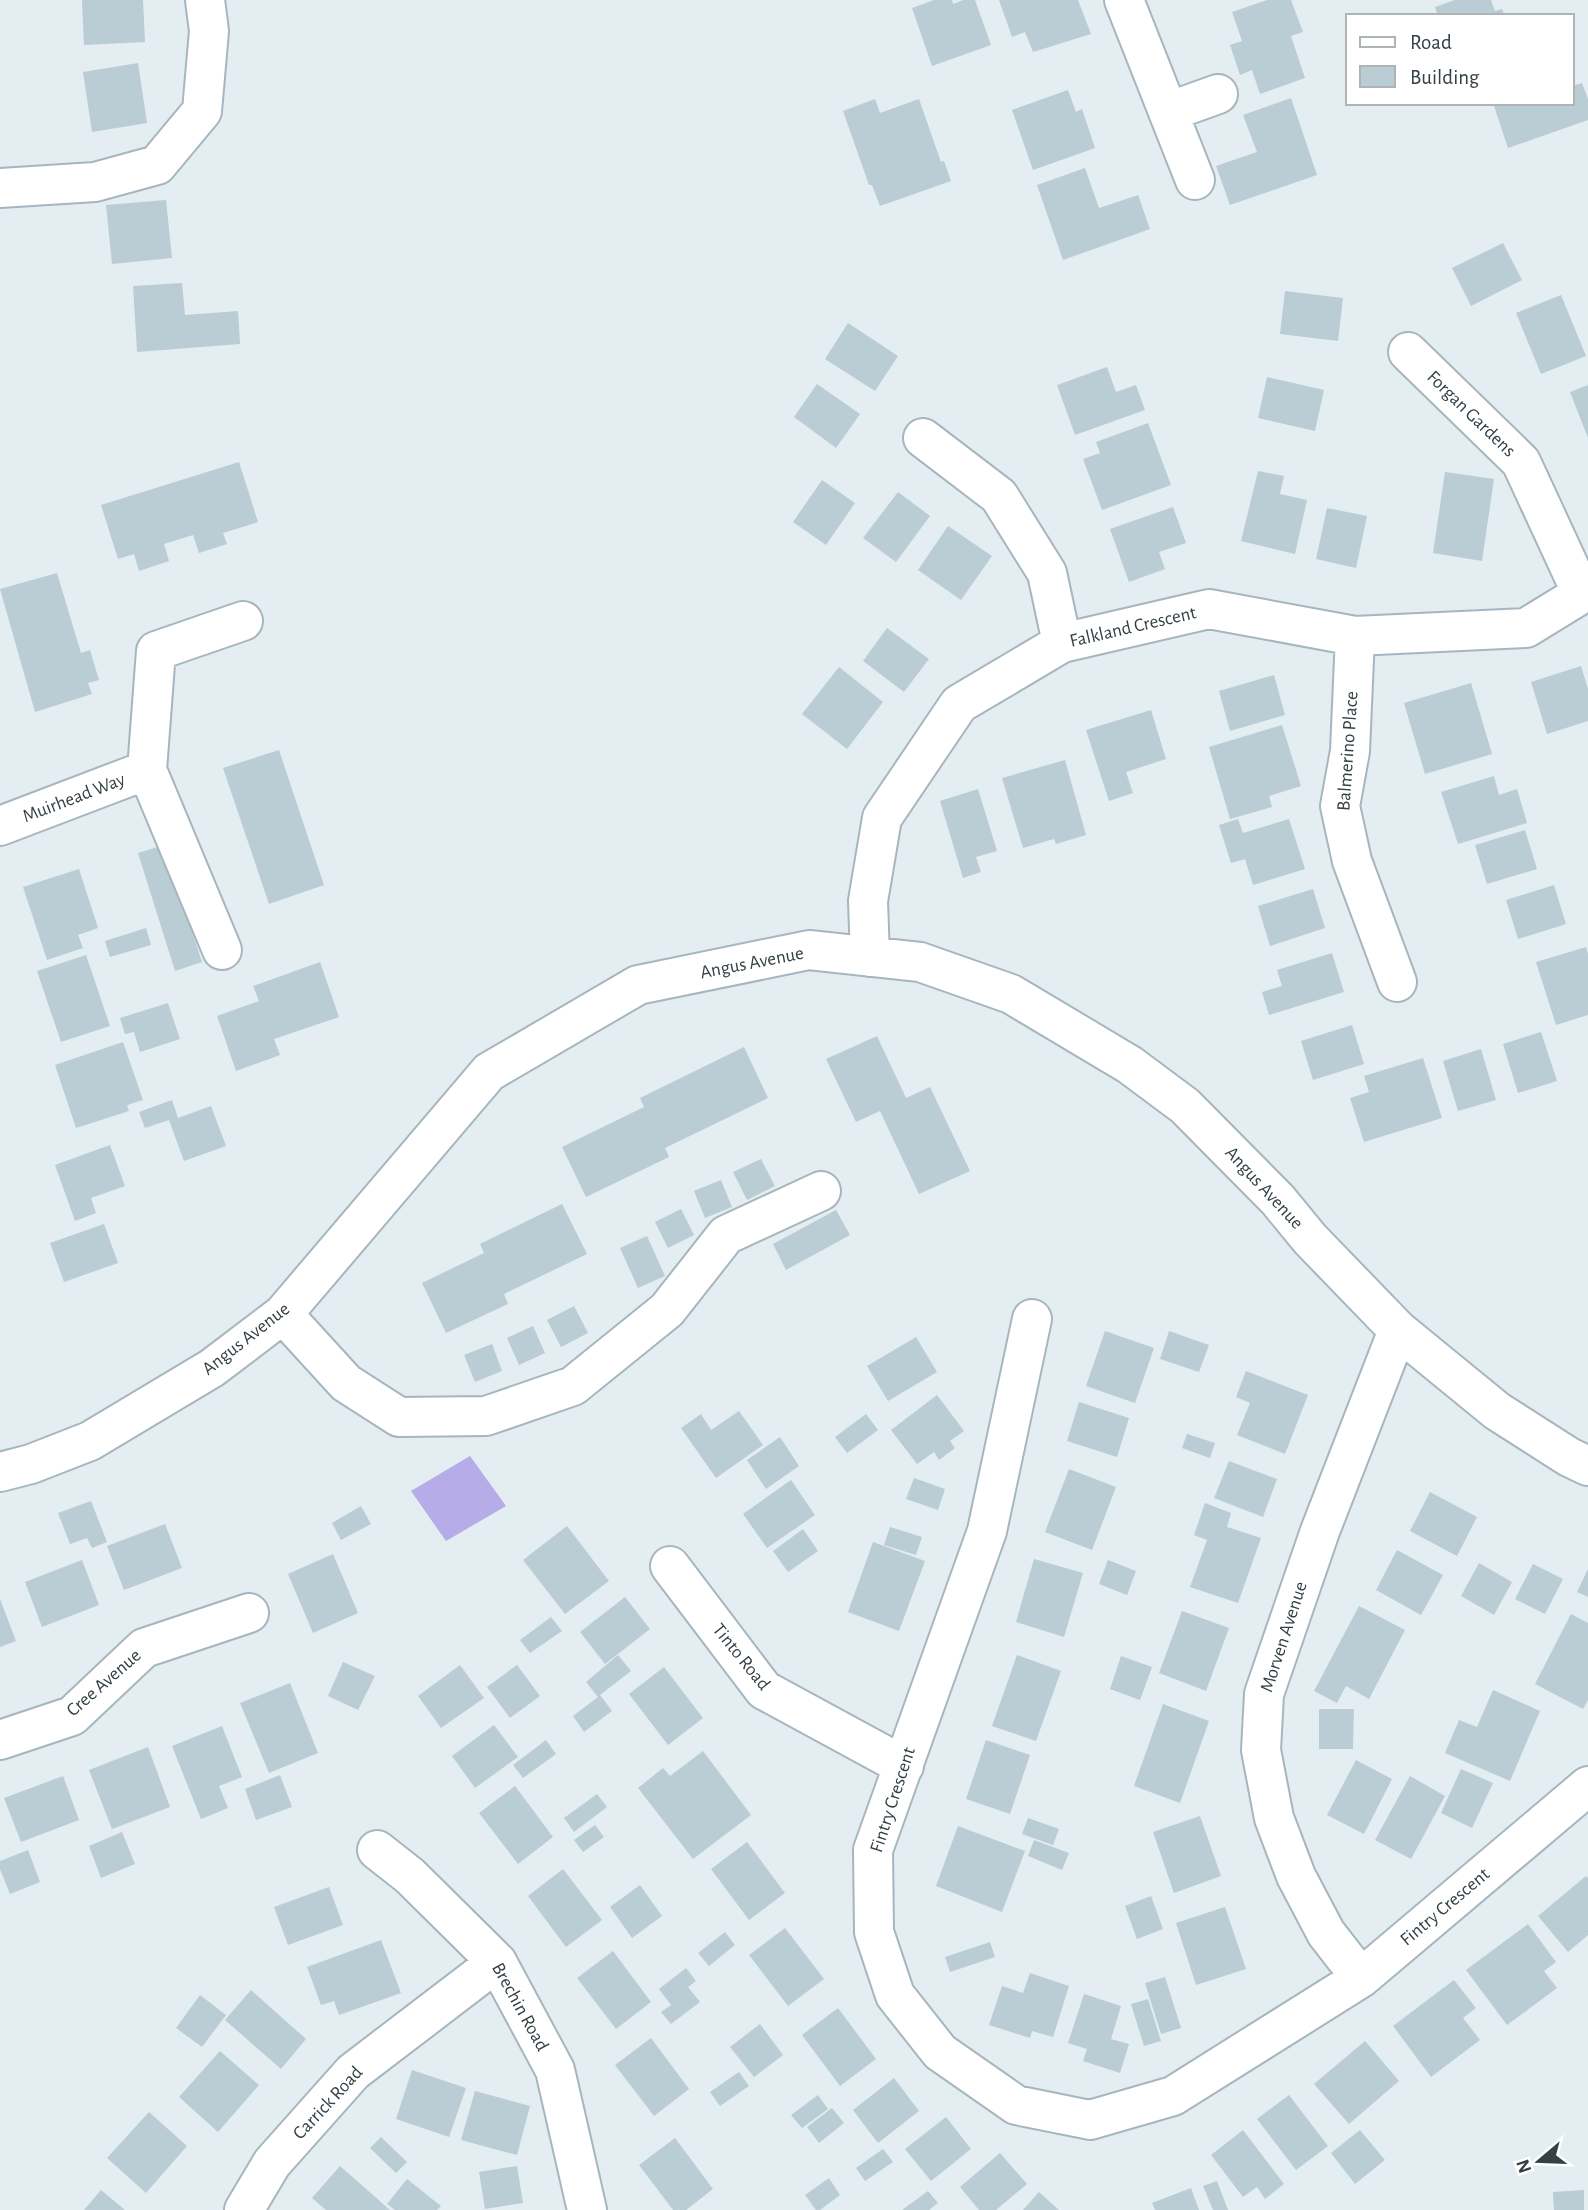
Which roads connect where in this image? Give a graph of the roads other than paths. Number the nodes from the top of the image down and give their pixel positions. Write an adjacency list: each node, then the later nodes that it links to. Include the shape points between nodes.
1 (205, 0): 6 (street, via 209,31 202,111 157,164 95,182)
2 (1124, 0): 4 (street)
3 (1218, 94): 4 (street)
4 (1168, 112): 5 (street)
5 (1195, 180)
6 (0, 188)
7 (1408, 352): 9 (street, Forgan Gardens, via 1521,462)
8 (923, 438): 12 (street, via 999,496 1047,573)
9 (1585, 592): 11 (street, Falkland Crescent, via 1526,628)
10 (243, 621): 13 (street, Muirhead Way, via 156,651)
11 (1355, 636): 12 (street, Falkland Crescent, via 1209,609); 17 (street, Balmerino Place, via 1350,751 1340,806 1352,861)
12 (1062, 643): 16 (street, Falkland Crescent, via 958,704 882,818 868,901)
13 (147, 770): 14 (street, Muirhead Way); 15 (street)
14 (0, 827)
15 (222, 950)
16 (870, 957): 19 (street, Angus Avenue, via 809,950 638,985 489,1072); 21 (street, Angus Avenue, via 920,962 1010,994 1130,1065 1185,1106)
17 (1397, 982)
18 (821, 1191): 19 (street, via 726,1235 667,1310 573,1386 486,1416 399,1417 346,1383)
19 (283, 1314): 23 (street, Angus Avenue, via 212,1368 90,1441)
20 (1032, 1319): 27 (street, Fintry Crescent, via 987,1531)
21 (1398, 1330): 22 (street, Angus Avenue, via 1497,1411); 31 (street, Morven Avenue, via 1320,1531 1264,1694 1261,1750 1274,1818 1296,1877 1326,1933)
22 (1588, 1465)
23 (0, 1472)
24 (670, 1566): 27 (street, Tinto Road, via 764,1690)
25 (249, 1613): 26 (street, Cree Avenue, via 144,1648 72,1716)
26 (0, 1740)
27 (904, 1766): 31 (street, Fintry Crescent, via 873,1850 874,1931 895,1996 940,2052 1016,2105 1090,2120 1173,2096)
28 (1588, 1786): 31 (street, Fintry Crescent)
29 (377, 1850): 30 (street, Brechin Road, via 410,1876)
30 (497, 1962): 32 (street, Carrick Road, via 353,2072 272,2163); 33 (street, Brechin Road, via 555,2070)
31 (1361, 1978)
32 (244, 2210)
33 (587, 2210)

